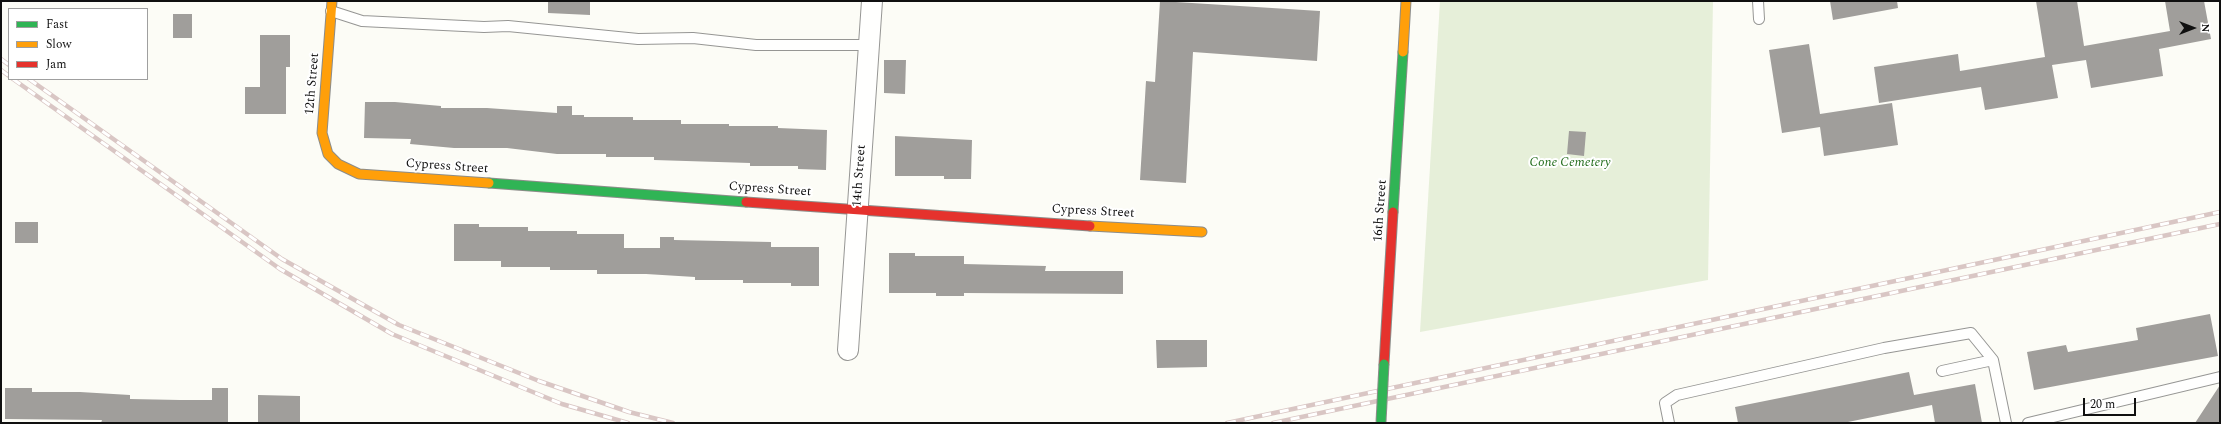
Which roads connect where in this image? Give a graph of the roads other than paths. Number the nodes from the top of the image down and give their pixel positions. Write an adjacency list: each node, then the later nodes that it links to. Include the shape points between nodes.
1 (872, 1): 6 (street, 14th Street)
2 (1406, 1): 14 (street, 16th Street, bridge)
3 (1758, 1): 5 (lane)
4 (332, 6): 6 (lane, via 362,21 508,26 638,40 693,38 756,45); 7 (street, 12th Street, via 322,133 328,154)
5 (1759, 19)
6 (869, 45): 8 (street, 14th Street)
7 (338, 164): 8 (street, Cypress Street, via 359,174)
8 (858, 210): 9 (street, Cypress Street); 10 (street, 14th Street)
9 (1202, 232)
10 (848, 350)
11 (1993, 360): 12 (lane); 15 (lane, via 1971,333 1884,348 1677,395 1665,403); 16 (lane)
12 (1942, 371)
13 (2220, 377): 17 (lane)
14 (1381, 423)
15 (1669, 423)
16 (2006, 423)
17 (2028, 423)

